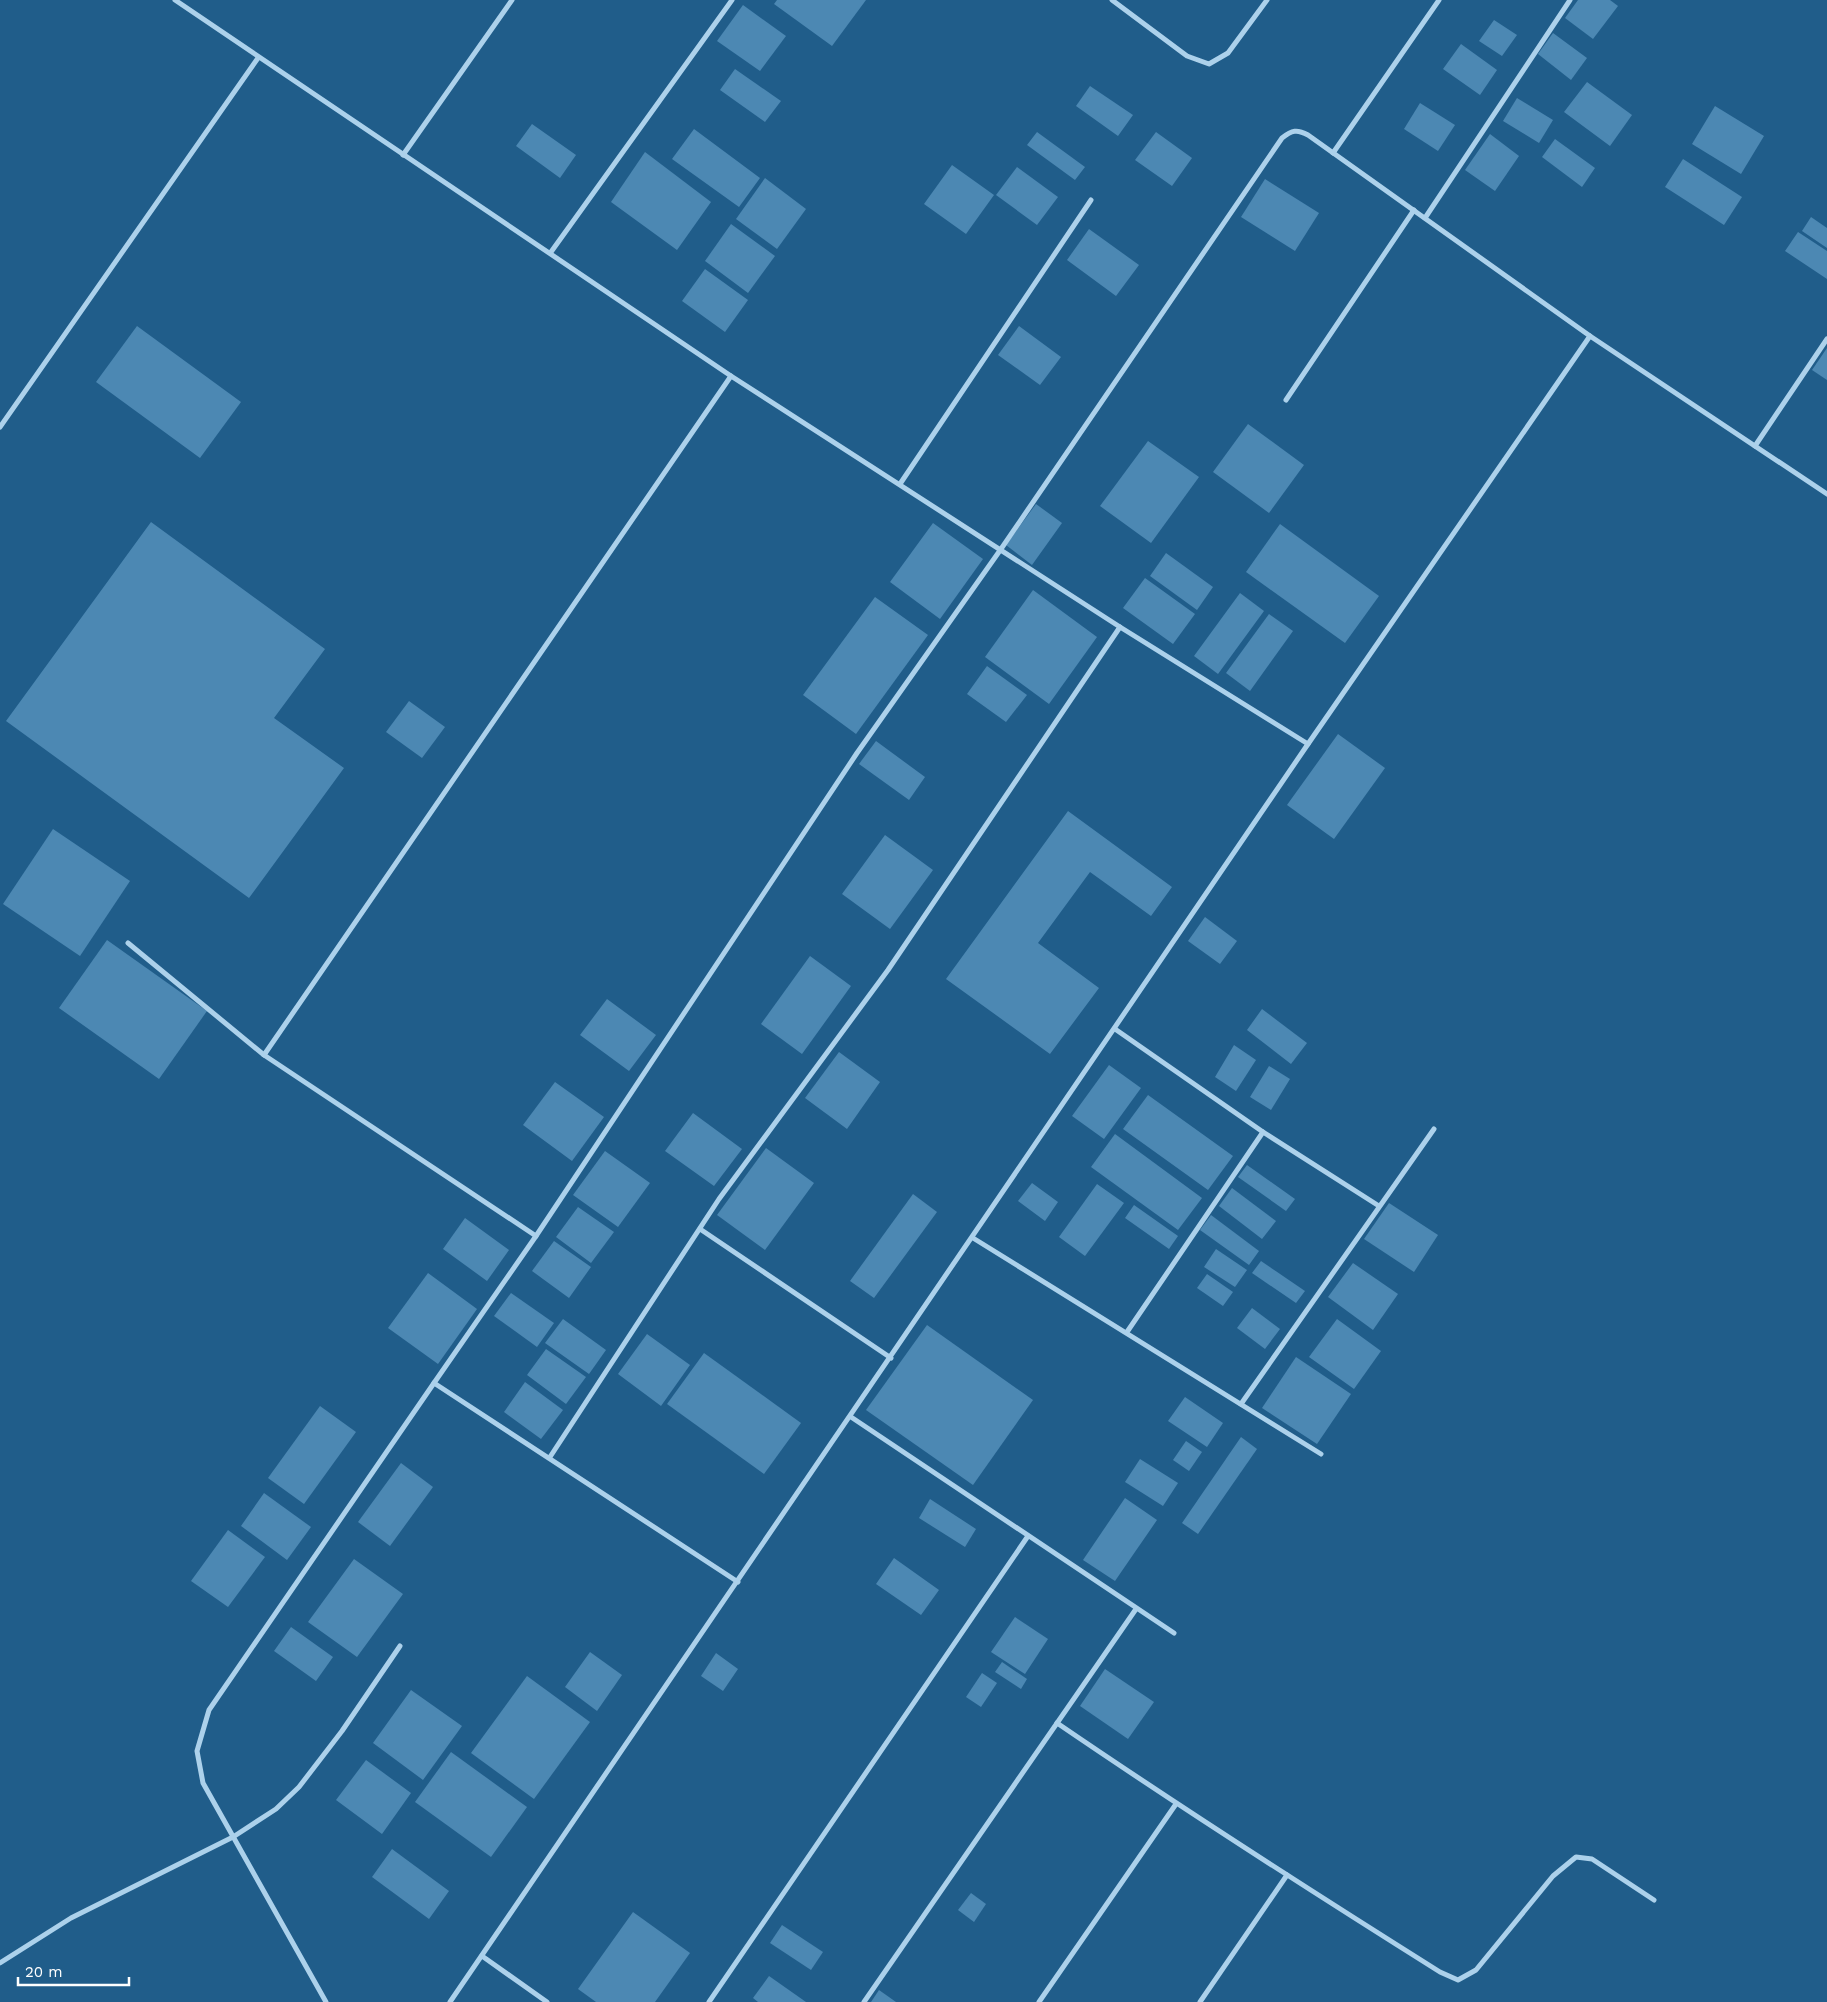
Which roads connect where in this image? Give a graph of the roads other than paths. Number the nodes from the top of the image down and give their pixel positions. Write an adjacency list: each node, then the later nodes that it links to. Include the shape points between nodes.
1 (175, 0): 8 (street)
2 (512, 0): 10 (street)
3 (732, 0): 14 (street)
4 (1112, 0): 5 (street, via 1187,56 1209,64 1228,53)
5 (1267, 0)
6 (1439, 0): 9 (street)
7 (1570, 0): 13 (street)
8 (258, 58): 10 (street); 19 (street)
9 (1333, 153): 12 (street); 23 (street, via 1299,130 1282,138)
10 (403, 155): 14 (street)
11 (1090, 200): 21 (street)
12 (1414, 210): 13 (street); 18 (street)
13 (1425, 218): 15 (street)
14 (551, 252): 17 (street)
15 (1590, 336): 20 (street); 25 (street)
16 (1827, 339): 20 (street)
17 (731, 376): 21 (street); 28 (street)
18 (1286, 400)
19 (0, 428)
20 (1755, 446): 22 (street)
21 (900, 484): 23 (street)
22 (1827, 494)
23 (1001, 549): 24 (street); 33 (street, via 857,753)
24 (1120, 627): 25 (street); 32 (street, via 888,970)
25 (1308, 744): 27 (street)
26 (128, 943): 28 (street)
27 (1116, 1029): 30 (street); 34 (street)
28 (264, 1055): 33 (street)
29 (1434, 1129): 31 (street)
30 (1262, 1132): 31 (street); 35 (street)
31 (1379, 1206): 38 (street)
32 (700, 1229): 36 (street); 41 (street)
33 (536, 1236): 37 (street)
34 (973, 1238): 35 (street); 36 (street)
35 (1127, 1332): 38 (street)
36 (891, 1358): 39 (street)
37 (434, 1383): 41 (street); 49 (street, via 208,1710 197,1751 203,1783)
38 (1241, 1404): 40 (street)
39 (850, 1417): 42 (street); 43 (street)
40 (1321, 1454)
41 (550, 1457): 43 (street)
42 (1028, 1536): 44 (street); 57 (street)
43 (738, 1582): 52 (street)
44 (1136, 1608): 45 (street); 47 (street)
45 (1174, 1633)
46 (400, 1646): 49 (street, via 342,1732 299,1787 276,1809)
47 (1057, 1723): 48 (street); 58 (street)
48 (1176, 1804): 50 (street); 59 (street)
49 (233, 1837): 53 (street, via 71,1918); 54 (street)
50 (1287, 1876): 51 (street, via 1440,1972 1458,1980 1476,1970 1553,1876 1576,1858 1592,1859); 60 (street)
51 (1654, 1900)
52 (482, 1956): 55 (street); 56 (street)
53 (0, 1963)
54 (326, 2002)
55 (450, 2002)
56 (546, 2002)
57 (709, 2002)
58 (864, 2002)
59 (1039, 2002)
60 (1200, 2002)

